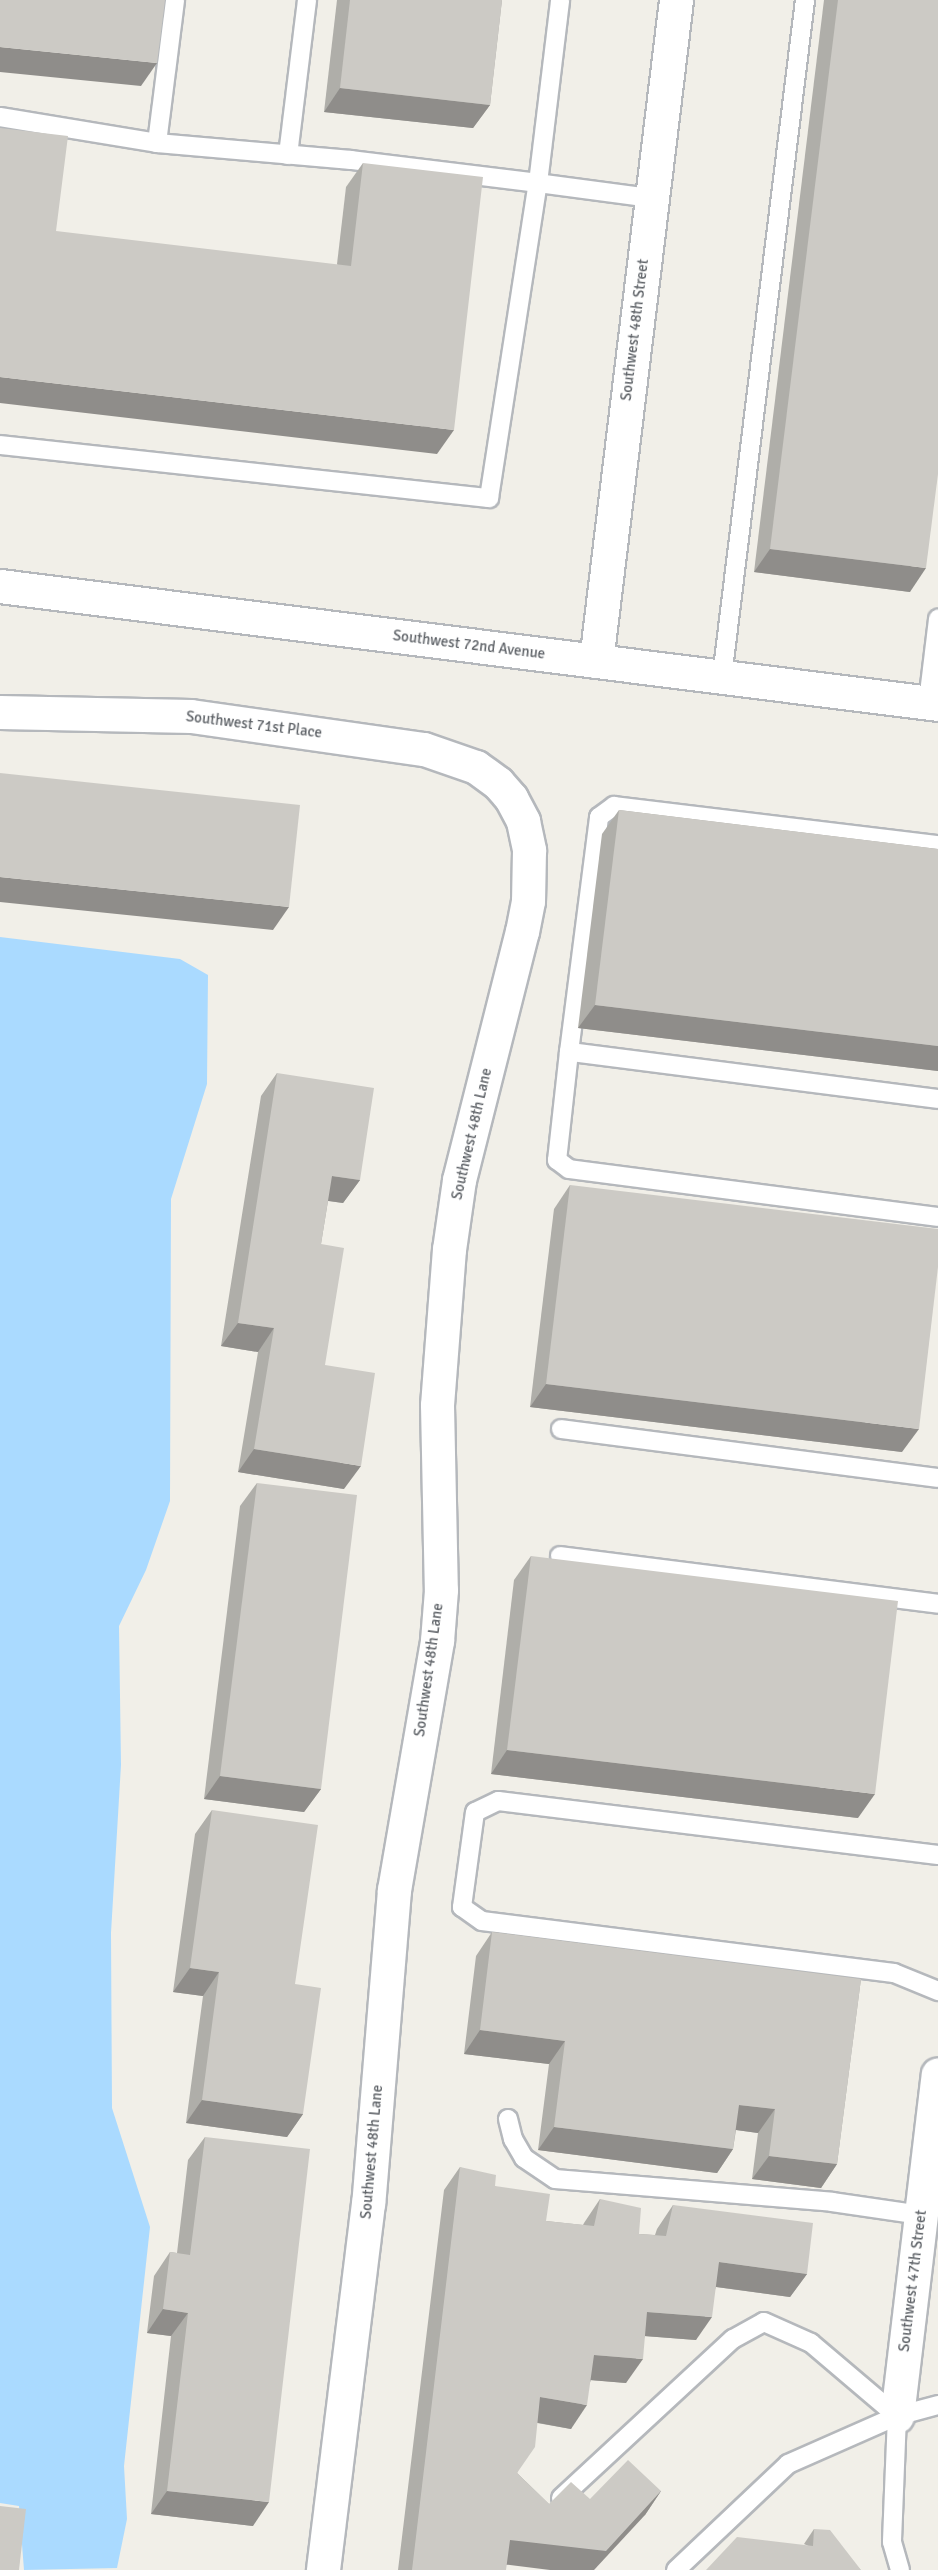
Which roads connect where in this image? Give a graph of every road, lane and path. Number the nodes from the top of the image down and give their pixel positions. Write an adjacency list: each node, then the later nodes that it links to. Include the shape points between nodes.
1 (175, 0): 7 (lane)
2 (307, 0): 8 (lane)
3 (560, 0): 9 (lane)
4 (676, 0): 10 (street, Southwest 48th Street)
5 (805, 0): 15 (lane)
6 (0, 117): 7 (lane)
7 (157, 143): 8 (lane)
8 (288, 154): 9 (lane)
9 (538, 183): 10 (lane); 11 (lane, via 489,498)
10 (650, 198): 14 (street, Southwest 48th Street)
11 (0, 445)
12 (0, 586): 14 (street, Southwest 72nd Avenue)
13 (938, 619): 16 (lane)
14 (596, 661): 15 (street, Southwest 72nd Avenue)
15 (722, 677): 16 (street, Southwest 72nd Avenue)
16 (933, 703)
17 (0, 712): 18 (street, Southwest 71st Place, via 191,716 338,735 454,757)
18 (498, 783): 35 (street, Southwest 48th Lane, via 523,821 529,850 528,901 459,1180 449,1249 437,1405 441,1590 437,1641 394,1890 368,2203)
19 (938, 845): 20 (lane, via 614,806 599,817)
20 (569, 1052): 21 (lane); 22 (lane, via 558,1160 569,1169)
21 (938, 1099)
22 (938, 1217)
23 (561, 1429): 24 (lane)
24 (938, 1478)
25 (560, 1556): 26 (lane)
26 (938, 1604)
27 (938, 1855): 28 (lane, via 498,1801 476,1812 462,1907 482,1921 894,1973)
28 (938, 1991)
29 (938, 2074): 31 (street, Southwest 47th Street)
30 (508, 2119): 31 (lane, via 513,2139 525,2158 555,2179 832,2202)
31 (921, 2215): 33 (street, Southwest 47th Street)
32 (938, 2405): 33 (lane)
33 (897, 2416): 34 (lane, via 811,2343 764,2322 733,2339); 36 (lane, via 788,2464); 37 (lane, via 892,2542)
34 (561, 2498)
35 (323, 2570)
36 (676, 2570)
37 (900, 2570)

